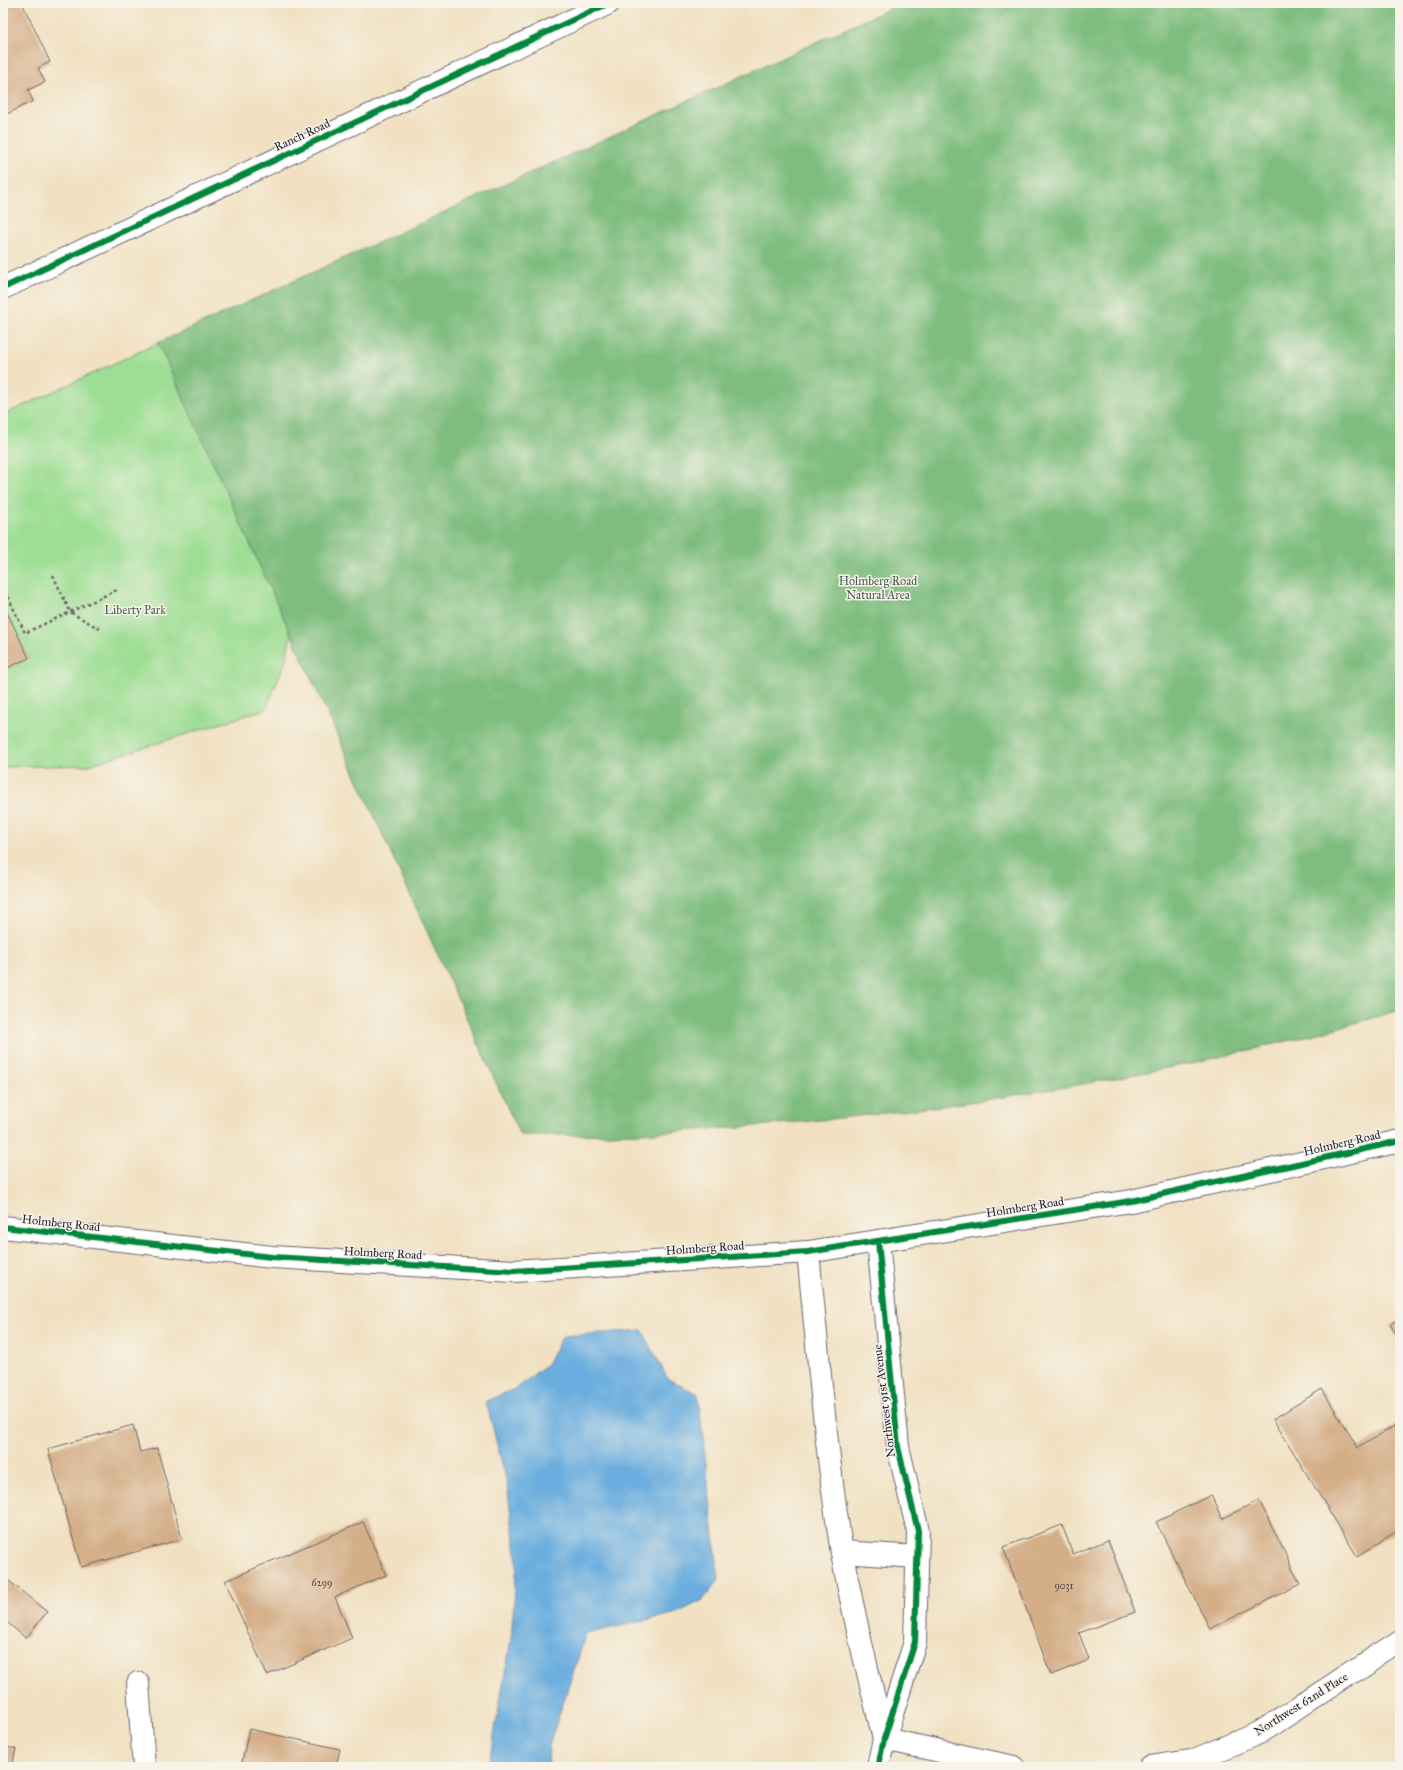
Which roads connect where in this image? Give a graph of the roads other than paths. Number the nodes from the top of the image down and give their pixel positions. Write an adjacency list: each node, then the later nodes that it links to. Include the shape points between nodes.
1 (609, 3): 2 (street, Ranch Road)
2 (3, 288)
3 (1400, 1141): 5 (street, Holmberg Road, via 1131,1201)
4 (3, 1228): 6 (street, Holmberg Road, via 272,1257 514,1271)
5 (878, 1241): 6 (street, Holmberg Road); 8 (street, Northwest 91st Avenue, via 898,1447 918,1531)
6 (808, 1252): 7 (street, Northwest 91st Avenue, via 829,1462)
7 (842, 1552): 8 (street); 11 (street, Northwest 91st Avenue, via 858,1632)
8 (917, 1557): 11 (street, Northwest 91st Avenue, via 915,1642)
9 (1400, 1641): 15 (street, Northwest 62nd Place, via 1261,1732 1192,1761)
10 (138, 1683): 12 (street)
11 (884, 1738): 13 (street, Northwest 91st Avenue); 14 (street)
12 (144, 1767)
13 (878, 1767)
14 (1014, 1767)
15 (1150, 1767)

